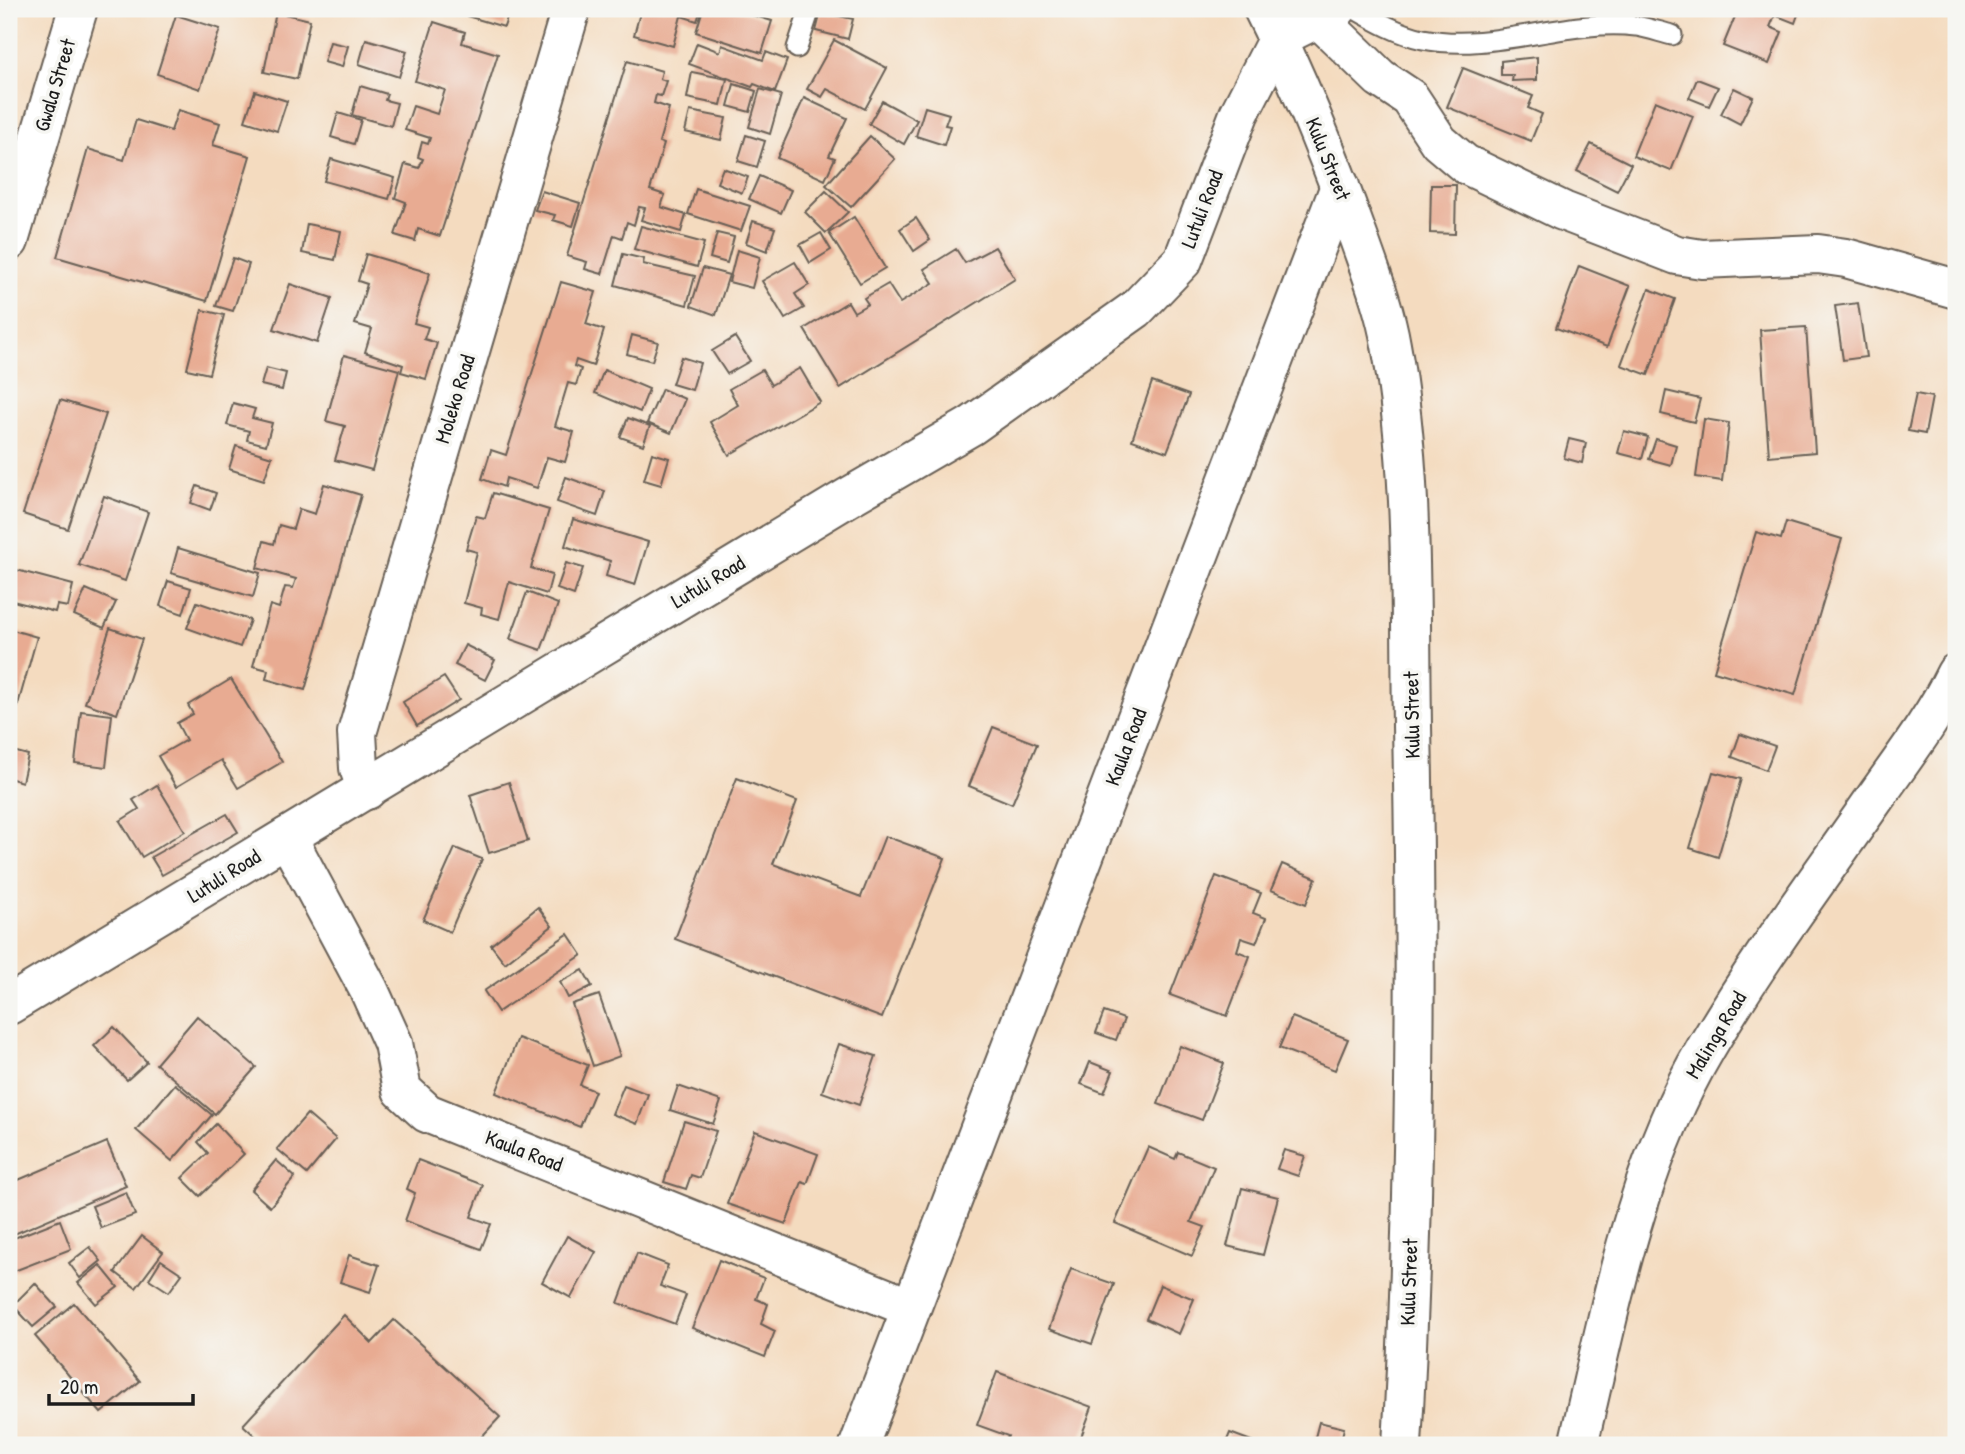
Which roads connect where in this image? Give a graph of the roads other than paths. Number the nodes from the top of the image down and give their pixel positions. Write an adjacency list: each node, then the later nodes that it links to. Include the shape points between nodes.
1 (78, 9): 10 (street, Gwala Street)
2 (570, 9): 13 (street, Moleko Road, via 357,733 359,768)
3 (810, 9): 8 (lane)
4 (1355, 9): 7 (lane, via 1422,39 1468,43 1594,27 1636,26)
5 (1328, 13): 6 (street); 11 (street, via 1380,78 1410,99 1438,142 1465,164 1563,211 1677,255 1702,259 1818,254)
6 (1270, 24): 9 (street, Kulu Street); 13 (street, Lutuli Road, via 1183,260 1136,309 971,426)
7 (1672, 35)
8 (797, 48)
9 (1340, 186): 16 (street, Kaula Road); 18 (street, Kulu Street, via 1391,342 1409,554 1413,1156)
10 (9, 241)
11 (1956, 289)
12 (1956, 673): 19 (street, Malinga Road, via 1931,718 1758,967 1705,1049 1669,1117 1637,1208)
13 (367, 790): 14 (street, Lutuli Road)
14 (287, 838): 15 (street, Lutuli Road); 16 (street, Kaula Road, via 369,990 393,1043 402,1090 416,1106)
15 (9, 1005)
16 (911, 1308): 17 (street, Kaula Road)
17 (859, 1445)
18 (1402, 1445)
19 (1578, 1445)

